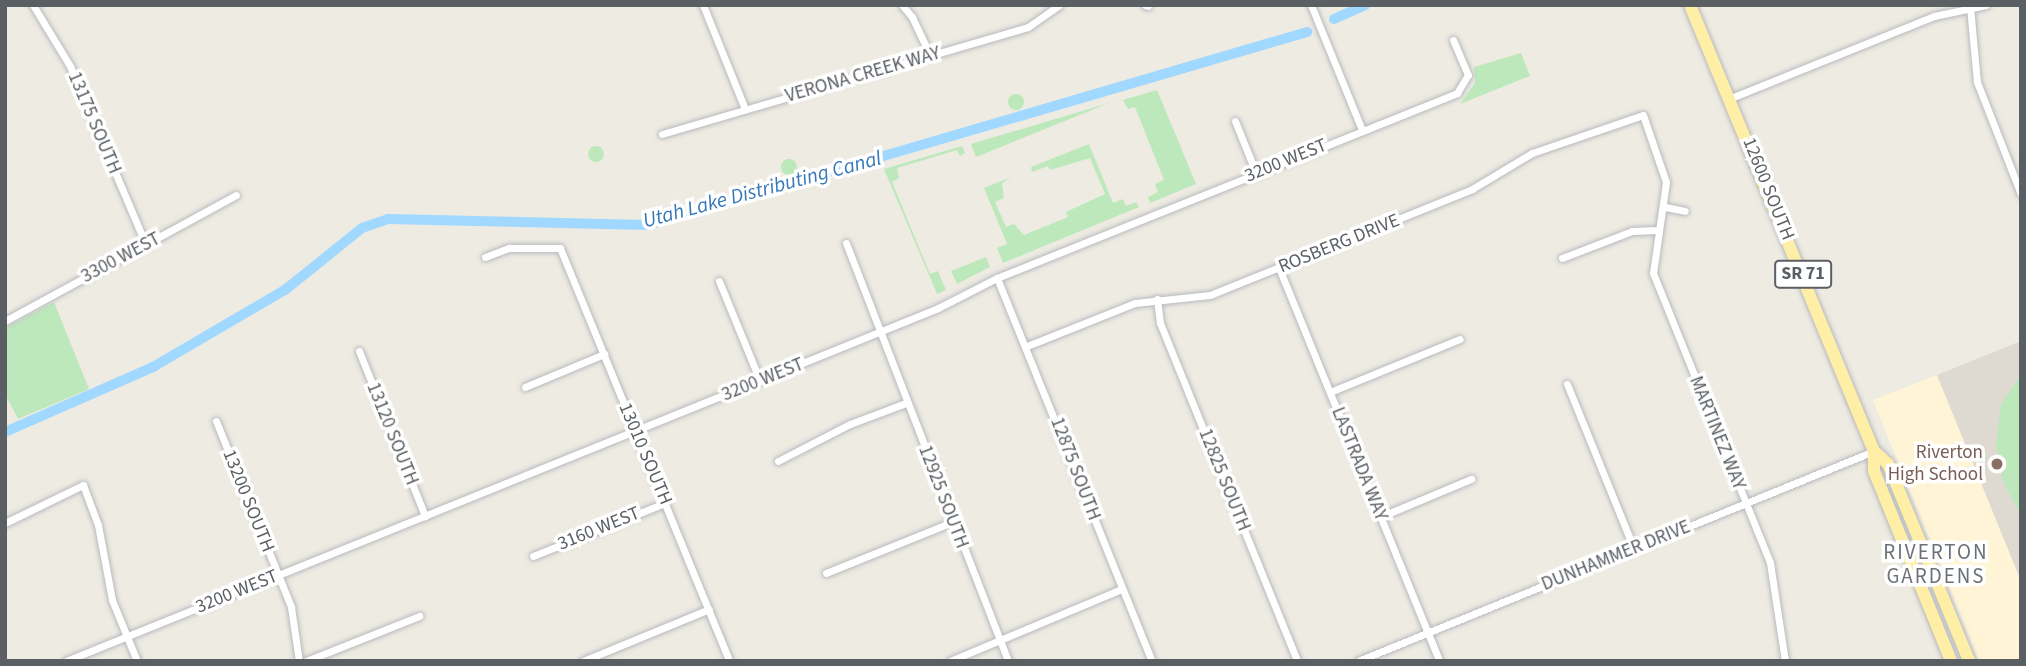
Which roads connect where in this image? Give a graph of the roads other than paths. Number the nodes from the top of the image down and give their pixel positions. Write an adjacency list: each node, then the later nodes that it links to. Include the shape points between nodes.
1 (33, 5): 24 (street, 13175 SOUTH, via 69,66)
2 (703, 5): 12 (street)
3 (902, 5): 10 (street)
4 (1059, 5): 10 (street, VERONA CREEK WAY, via 1028,27)
5 (1311, 5): 15 (street)
6 (1690, 5): 11 (main road, 12600 SOUTH / SR 71)
7 (1986, 5): 8 (street)
8 (1970, 7): 11 (street, via 1934,16); 18 (street, via 1977,82)
9 (1453, 40): 15 (street, 3200 WEST, via 1468,75 1457,93)
10 (930, 55): 12 (street, VERONA CREEK WAY)
11 (1731, 98): 44 (main road, 12600 SOUTH / SR 71)
12 (745, 109): 16 (street, VERONA CREEK WAY)
13 (1643, 115): 20 (street, MARTINEZ WAY, via 1663,170); 27 (street, ROSBERG DRIVE, via 1532,153 1472,189)
14 (1235, 121): 17 (street)
15 (1362, 130): 17 (street, 3200 WEST)
16 (662, 134)
17 (1256, 173): 28 (street, 3200 WEST)
18 (2021, 194)
19 (236, 195): 24 (street, 3300 WEST)
20 (1665, 207): 21 (street); 22 (street, MARTINEZ WAY)
21 (1685, 211)
22 (1658, 230): 26 (street, via 1632,231); 48 (street, MARTINEZ WAY, via 1653,262 1656,283)
23 (846, 243): 32 (street, 12925 SOUTH)
24 (146, 245): 31 (street, 3300 WEST)
25 (485, 257): 36 (street, 13010 SOUTH, via 509,248 560,248)
26 (1562, 258)
27 (1279, 268): 30 (street, ROSBERG DRIVE, via 1210,295); 40 (street, LASTRADA WAY)
28 (998, 278): 32 (street, 3200 WEST); 34 (street, 12875 SOUTH)
29 (719, 281): 37 (street)
30 (1157, 299): 34 (street, ROSBERG DRIVE, via 1135,303); 72 (street, 12825 SOUTH, via 1160,323)
31 (5, 321)
32 (883, 331): 37 (street, 3200 WEST); 41 (street, 12925 SOUTH)
33 (1460, 339): 40 (street)
34 (1027, 346): 57 (street, 12875 SOUTH)
35 (359, 351): 49 (street, 13120 SOUTH)
36 (604, 354): 39 (street); 43 (street, 13010 SOUTH)
37 (760, 381): 43 (street, 3200 WEST)
38 (1567, 384): 53 (street)
39 (524, 387)
40 (1330, 392): 50 (street, LASTRADA WAY)
41 (906, 403): 45 (street, via 850,424); 51 (street, 12925 SOUTH)
42 (216, 421): 56 (street, 13200 SOUTH)
43 (634, 432): 47 (street, 13010 SOUTH); 49 (street, 3200 WEST)
44 (1874, 451): 48 (street, DUNHAMMER DRIVE); 76 (main road, 12600 SOUTH / SR 71, via 1874,471); 77 (main road, 12600 SOUTH / SR 71, via 1888,464)
45 (778, 461)
46 (1471, 479): 50 (street)
47 (665, 503): 54 (street, 3160 WEST); 58 (street, 13010 SOUTH)
48 (1746, 503): 53 (street, DUNHAMMER DRIVE); 75 (street, MARTINEZ WAY, via 1774,576)
49 (425, 516): 56 (street, 3200 WEST)
50 (1380, 517): 60 (street, LASTRADA WAY)
51 (952, 522): 55 (street); 62 (street, 12925 SOUTH)
52 (5, 523): 61 (street, via 83,485 99,525 108,585)
53 (1634, 549): 60 (street, DUNHAMMER DRIVE)
54 (533, 556)
55 (827, 573)
56 (278, 575): 61 (street, 3200 WEST); 65 (street, 13200 SOUTH, via 296,623)
57 (1121, 589): 62 (street); 71 (street, 12875 SOUTH)
58 (709, 610): 67 (street); 68 (street, 13010 SOUTH)
59 (419, 616): 66 (street)
60 (1427, 632): 73 (street, DUNHAMMER DRIVE); 74 (street, LASTRADA WAY)
61 (127, 636): 63 (street, 3200 WEST); 64 (street)
62 (1000, 640): 69 (street); 70 (street, 12925 SOUTH)
63 (66, 661)
64 (137, 661)
65 (299, 661)
66 (306, 661)
67 (583, 661)
68 (729, 661)
69 (950, 661)
70 (1009, 661)
71 (1152, 661)
72 (1297, 661)
73 (1358, 661)
74 (1439, 661)
75 (1785, 661)
76 (1951, 661)
77 (1969, 661)

